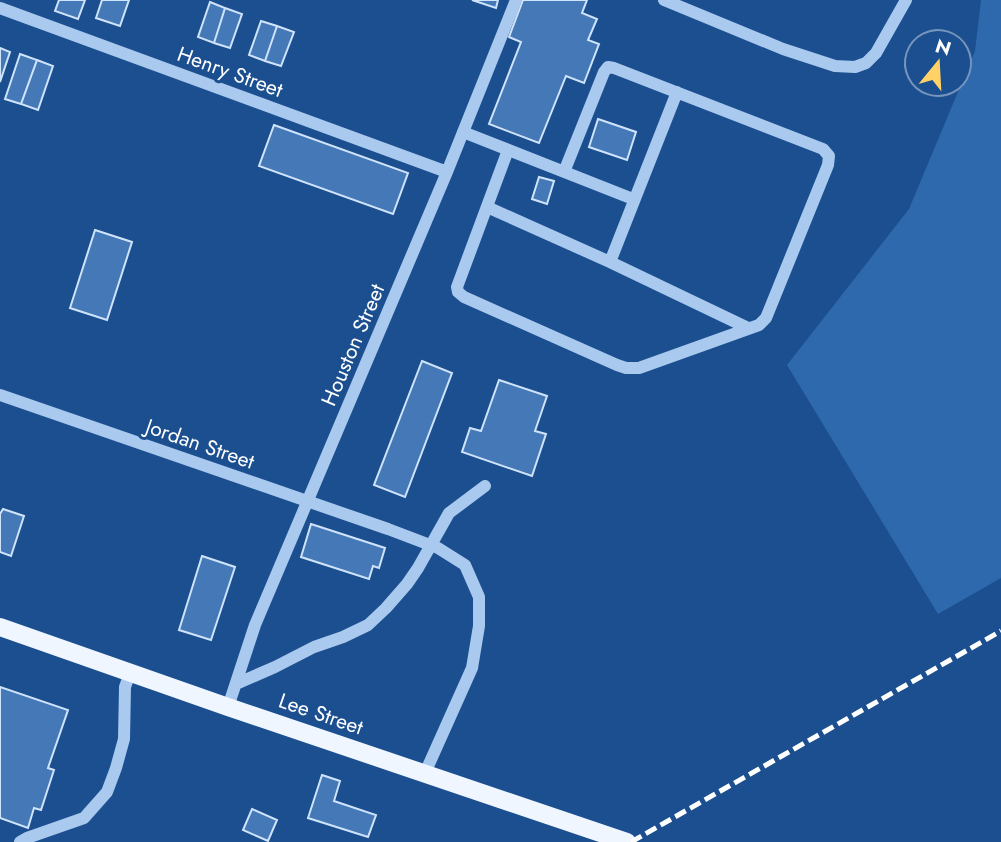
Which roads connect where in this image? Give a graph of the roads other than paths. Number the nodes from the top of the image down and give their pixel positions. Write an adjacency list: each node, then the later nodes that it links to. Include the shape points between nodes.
1 (516, 0): 6 (street, Houston Street)
2 (664, 0): 3 (street, via 783,49 835,66 855,67 876,54)
3 (906, 0)
4 (0, 8): 8 (street, Henry Street)
5 (677, 92): 9 (street, via 608,68); 10 (street); 13 (street, via 823,149 829,156 766,318)
6 (463, 132): 7 (street); 8 (street, Houston Street)
7 (508, 150): 9 (street); 11 (street)
8 (447, 172): 16 (street, Houston Street)
9 (564, 172): 10 (street)
10 (633, 199): 12 (street)
11 (487, 207): 12 (street); 13 (street, via 457,286 464,297 626,368 639,368)
12 (610, 262): 13 (street)
13 (748, 328)
14 (0, 395): 16 (street, Jordan Street)
15 (485, 486): 17 (street, via 449,513)
16 (307, 501): 17 (street, Jordan Street); 20 (street, Houston Street, via 255,625)
17 (431, 545): 20 (street, via 407,584 368,625); 22 (street, Jordan Street, via 465,565 479,597 479,626 472,668)
18 (0, 627): 19 (main road, Lee Street)
19 (130, 673): 21 (main road, Lee Street); 23 (street, via 125,687 124,739 107,792 84,818)
20 (236, 684): 21 (street, Houston Street)
21 (228, 707): 22 (main road, Lee Street)
22 (425, 774): 24 (main road, Lee Street)
23 (20, 842)
24 (627, 842)

